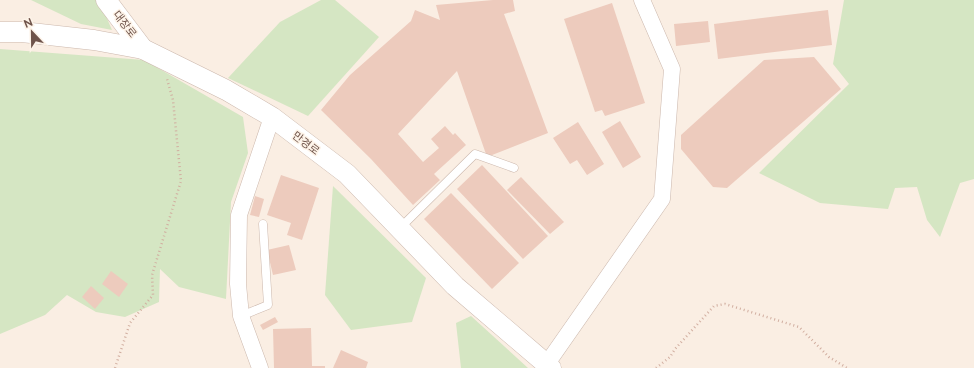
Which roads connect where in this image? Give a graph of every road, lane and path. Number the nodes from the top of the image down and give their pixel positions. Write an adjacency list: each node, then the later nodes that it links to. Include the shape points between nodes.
1 (106, 0): 4 (street, 대장로)
2 (642, 0): 10 (street, via 672,69 662,199)
3 (0, 32): 4 (street, 만경로, via 94,40)
4 (152, 53): 5 (street, 만경로, via 226,90); 11 (path, via 173,100 181,182 152,275 154,295 130,323)
5 (272, 117): 8 (street, 만경로, via 347,174); 9 (street, via 239,215 238,284)
6 (514, 168): 8 (lane, via 475,154)
7 (263, 224): 9 (lane, via 268,304)
8 (400, 229): 10 (street, 만경로, via 455,286)
9 (241, 316): 12 (street)
10 (547, 367)
11 (115, 368)
12 (260, 368)
13 (656, 368): 14 (path, via 670,357 675,348 714,306 724,304 799,327 829,357)
14 (847, 368)

